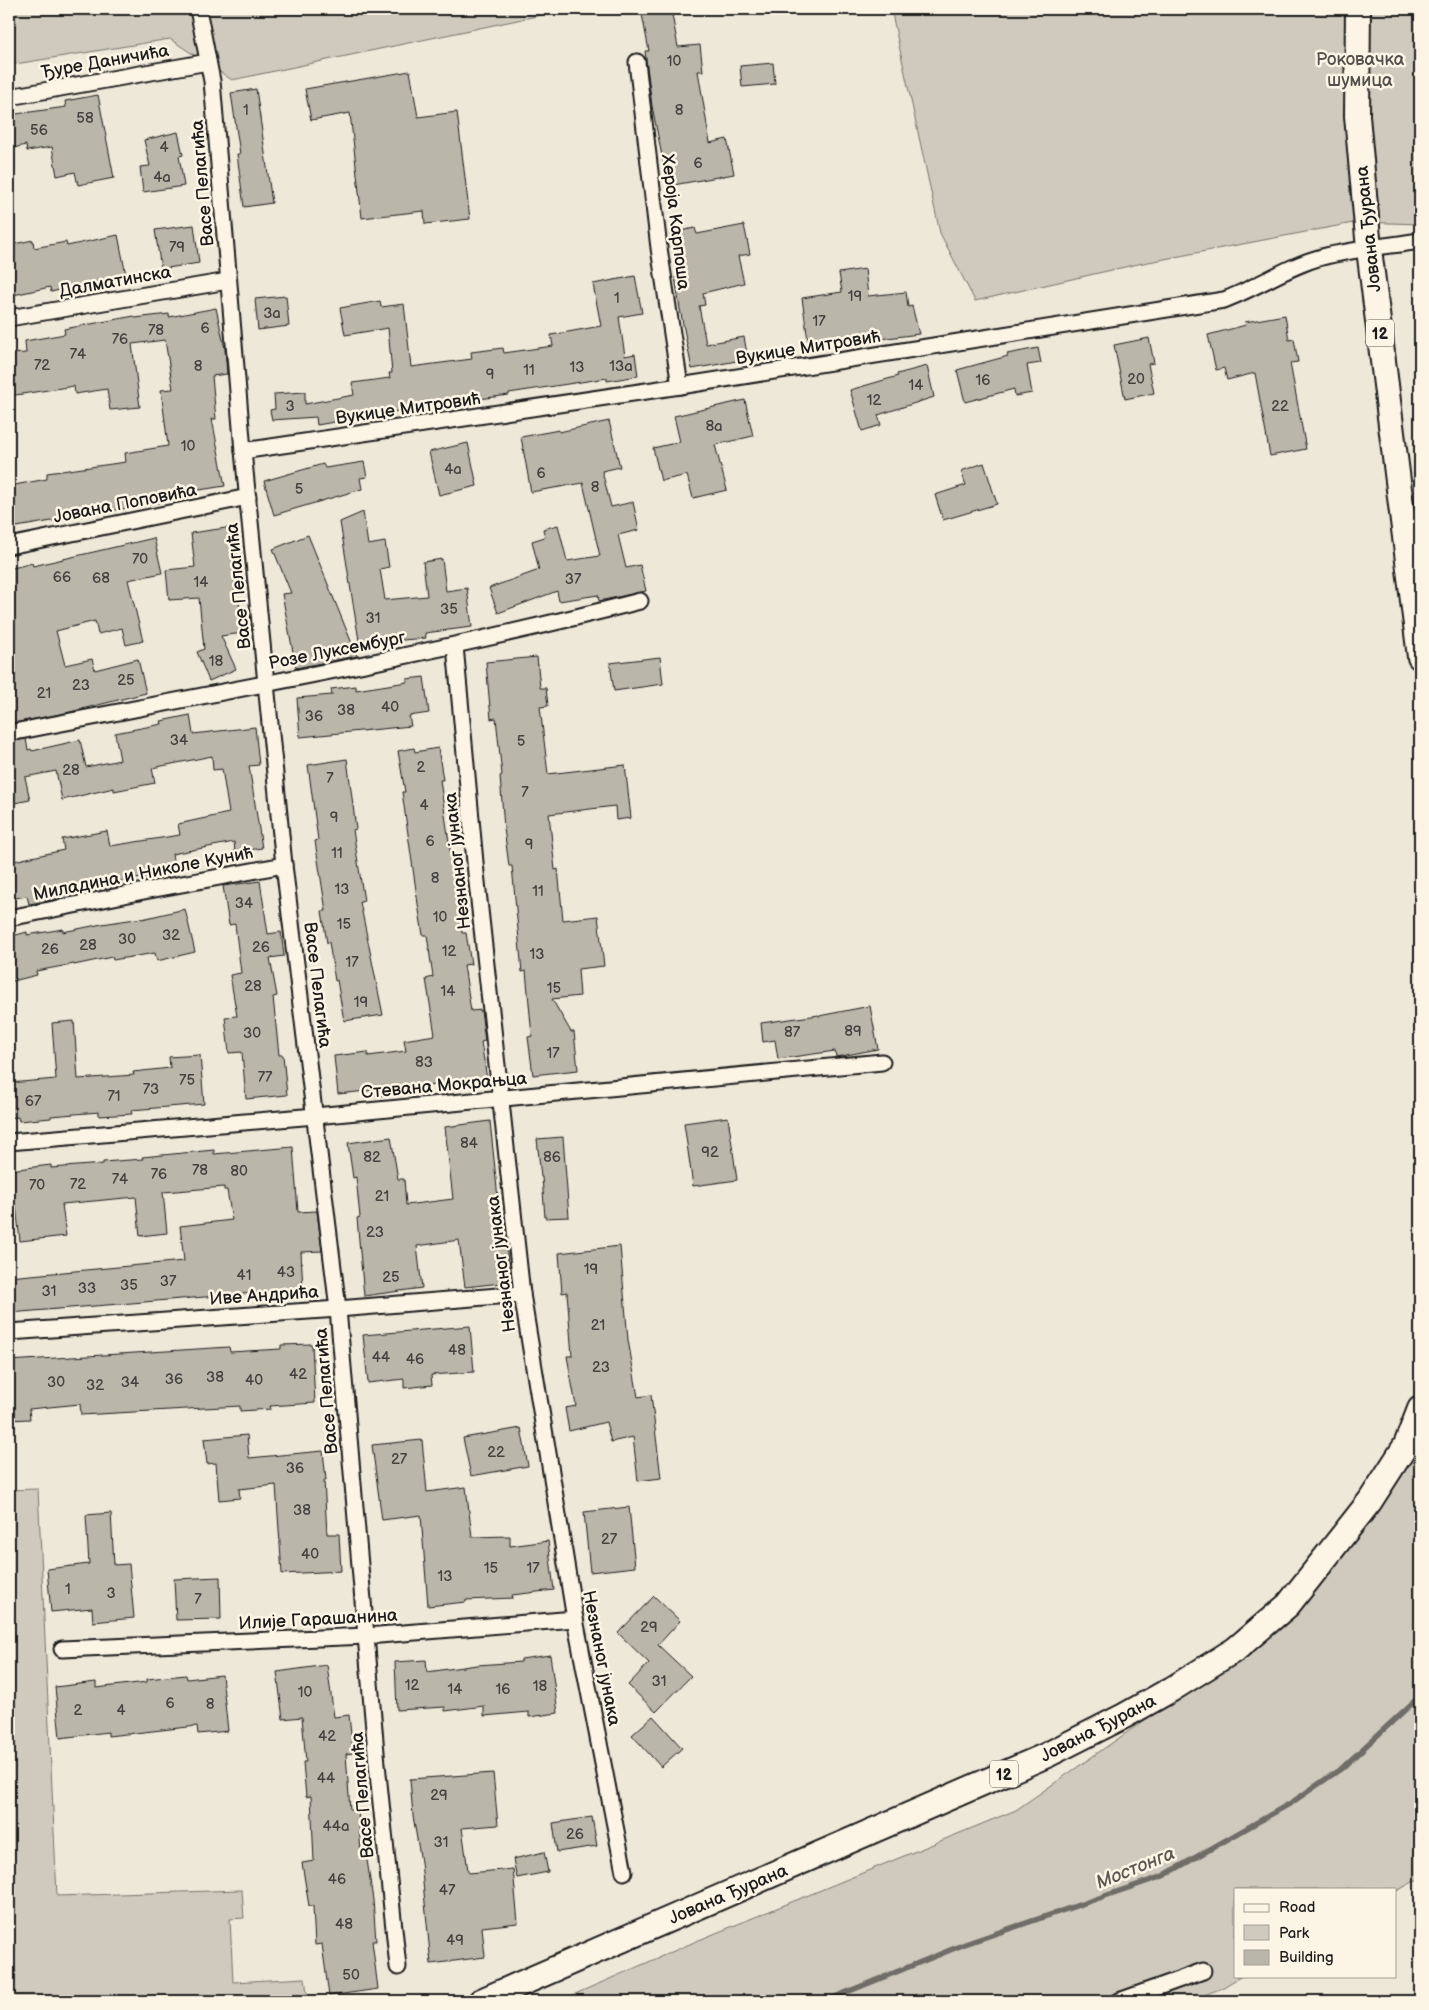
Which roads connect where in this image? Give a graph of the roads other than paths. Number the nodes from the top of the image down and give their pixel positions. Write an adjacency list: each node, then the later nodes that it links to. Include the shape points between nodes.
1 (198, 9): 3 (street, Васе Пелагића)
2 (1358, 9): 7 (main road, Јована Ђурана / 12, via 1357,116)
3 (208, 62): 5 (street, Ђуре Даничића); 8 (street, Васе Пелагића)
4 (637, 62): 10 (street, Хероја Карпоша)
5 (9, 97)
6 (1420, 241): 7 (street, Вукице Митровић)
7 (1370, 249): 10 (street, Вукице Митровић, via 1321,257 1224,300); 16 (main road, Јована Ђурана / 12)
8 (228, 281): 9 (street, Далматинска); 11 (street, Васе Пелагића)
9 (9, 318)
10 (680, 386): 11 (street, Вукице Митровић)
11 (244, 451): 12 (street, Васе Пелагића)
12 (248, 497): 13 (street, Јована Поповића); 17 (street, Васе Пелагића)
13 (9, 546)
14 (640, 601): 15 (street, Розе Луксембург)
15 (454, 646): 17 (street, Розе Луксембург); 22 (street, Незнаног јунака)
16 (1420, 657)
17 (266, 683): 18 (street, Розе Луксембург); 19 (street, Васе Пелагића)
18 (9, 733)
19 (284, 865): 20 (street, Миладина и Николе Кунић); 23 (street, Васе Пелагића)
20 (9, 918)
21 (882, 1062): 22 (street, Стевана Мокрањца)
22 (502, 1099): 23 (street, Стевана Мокрањца); 25 (street, Незнаног јунака)
23 (315, 1116): 24 (street, Стевана Мокрањца); 26 (street, Васе Пелагића)
24 (9, 1142)
25 (522, 1294): 26 (street, Иве Андрића); 29 (street, Незнаног јунака)
26 (338, 1309): 27 (street, Иве Андрића); 30 (street, Васе Пелагића)
27 (9, 1332)
28 (1420, 1409): 35 (main road, Јована Ђурана / 12, via 1406,1445 1370,1500 1288,1606 1236,1649 1124,1716 1047,1755)
29 (575, 1619): 30 (street, Илије Гарашанина); 32 (street, Незнаног јунака)
30 (367, 1636): 31 (street, Илије Гарашанина); 33 (street, Васе Пелагића)
31 (62, 1649)
32 (624, 1872)
33 (398, 1966)
34 (1203, 1971): 36 (street)
35 (481, 2001)
36 (1119, 2001)

